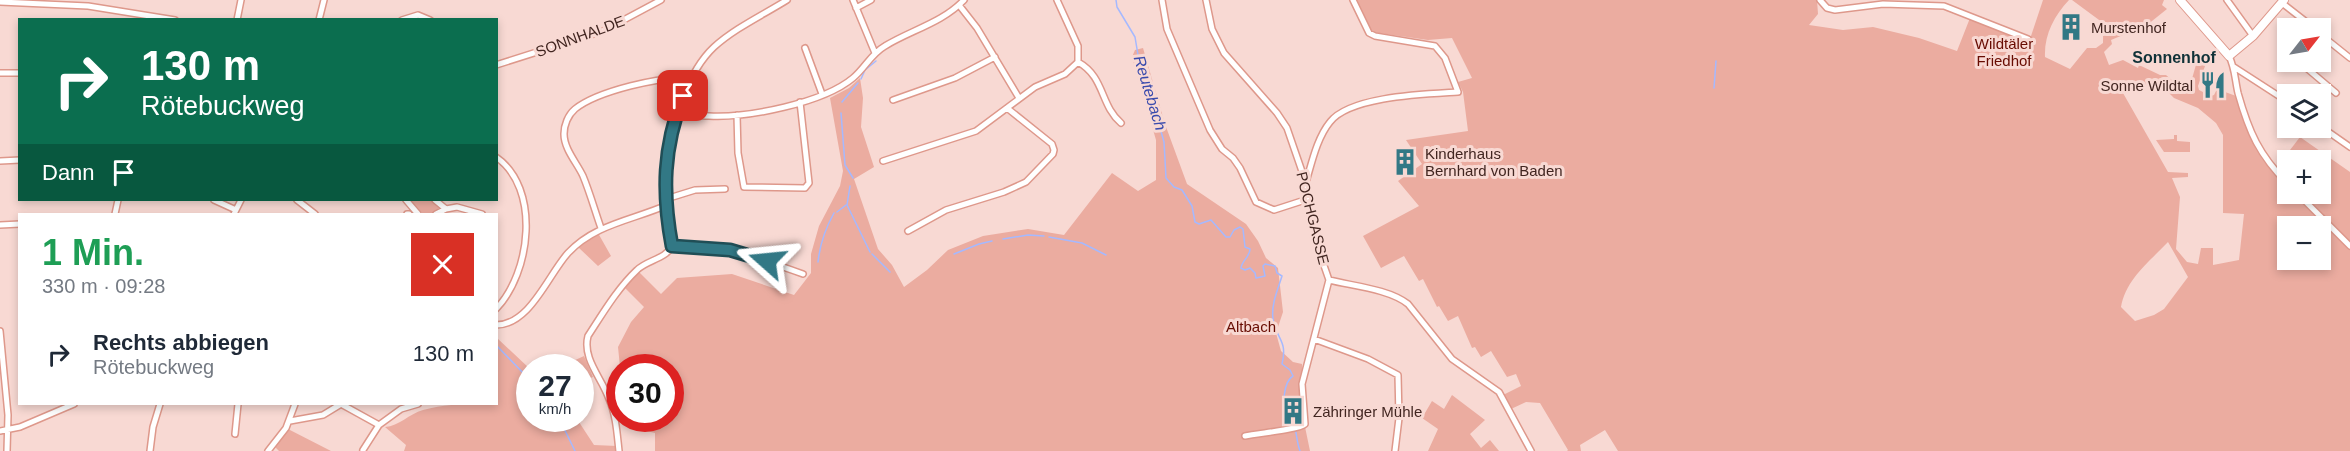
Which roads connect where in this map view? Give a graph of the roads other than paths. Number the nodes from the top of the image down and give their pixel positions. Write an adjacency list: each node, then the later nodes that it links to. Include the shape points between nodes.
1 (241, 0): 21 (street)
2 (324, 0): 22 (street)
3 (661, 0): 35 (street, SONNHALDE, via 603,31)
4 (787, 0): 40 (street, via 714,47)
5 (853, 0): 19 (street)
6 (871, 0): 19 (street)
7 (964, 0): 18 (street)
8 (1057, 0): 34 (street, via 1078,46)
9 (1162, 0): 60 (street, via 1167,29 1210,130 1240,168 1256,202 1274,210)
10 (1206, 0): 58 (street, POCHGASSE, via 1212,29 1224,52 1287,128)
11 (1353, 0): 58 (street, via 1369,33 1435,46 1445,58 1458,92 1388,99 1337,115 1323,132)
12 (2180, 0): 31 (street)
13 (2227, 0): 26 (street)
14 (1822, 1): 16 (street, via 1835,10)
15 (0, 2): 20 (street, via 88,6)
16 (1922, 2): 27 (street, via 1944,6)
17 (2283, 2): 25 (street); 26 (street)
18 (959, 5): 30 (street); 32 (street)
19 (856, 8): 30 (street)
20 (163, 18)
21 (237, 18)
22 (320, 18)
23 (408, 18): 24 (street)
24 (425, 18)
25 (2302, 18)
26 (2253, 36): 31 (street)
27 (2028, 39)
28 (2331, 43): 33 (street)
29 (805, 48): 42 (street)
30 (875, 52): 42 (street, via 853,78)
31 (2229, 56): 36 (street)
32 (995, 57): 44 (street); 45 (street, via 955,78)
33 (2350, 58)
34 (1078, 62): 44 (street, via 1070,71); 50 (street, via 1095,75 1114,117)
35 (498, 64)
36 (2234, 67): 43 (street); 57 (street, via 2238,93 2255,142)
37 (2310, 72): 41 (street)
38 (0, 73): 39 (street)
39 (18, 73)
40 (690, 80): 48 (street); 75 (street, via 651,82 611,92 574,110 567,119 566,144)
41 (2336, 93)
42 (822, 94): 46 (street)
43 (2277, 95)
44 (1018, 98): 47 (street)
45 (893, 100)
46 (800, 102): 49 (street); 49 (street, via 809,183 805,188 744,188)
47 (1007, 108): 56 (street, via 968,135); 76 (street, via 1052,144 1053,154 1026,182 945,210)
48 (677, 112): 49 (street); 65 (street, via 666,160)
49 (737, 115)
50 (1121, 123)
51 (2331, 134): 52 (street)
52 (2350, 147)
53 (498, 158): 81 (street, via 518,183 526,228 520,265)
54 (18, 160): 55 (street)
55 (0, 161)
56 (883, 161)
57 (2277, 173)
58 (1306, 183): 60 (street, POCHGASSE)
59 (724, 189): 65 (street, via 695,190)
60 (1308, 199): 80 (street, POCHGASSE)
61 (216, 201): 68 (street)
62 (298, 201): 69 (street)
63 (407, 201): 70 (street)
64 (436, 201): 67 (street)
65 (667, 202): 75 (street); 77 (street)
66 (2308, 204): 78 (street)
67 (446, 209): 71 (street); 72 (street, via 457,207)
68 (235, 212)
69 (314, 213)
70 (417, 213)
71 (438, 213)
72 (478, 213)
73 (18, 224): 74 (street)
74 (0, 225)
75 (601, 228): 82 (street, via 571,250 525,313 510,324)
76 (908, 231)
77 (672, 246): 79 (street, via 730,250); 102 (street, via 666,254 642,265 618,290 588,336 588,355 611,403)
78 (2350, 246)
79 (803, 274)
80 (1329, 280): 84 (street, POCHGASSE); 104 (street, via 1399,297 1452,359 1499,392)
81 (498, 307)
82 (498, 326)
83 (0, 331): 94 (street)
84 (1314, 339): 97 (street, POCHGASSE, via 1302,384 1303,426); 103 (street, via 1398,375)
85 (72, 405): 94 (street)
86 (160, 405): 100 (street)
87 (238, 405): 96 (street)
88 (295, 405): 92 (street)
89 (338, 405): 92 (street, via 323,415)
90 (342, 405): 93 (street)
91 (415, 405): 93 (street, via 401,409)
92 (290, 420): 101 (street)
93 (379, 425): 98 (street)
94 (8, 430): 95 (street); 99 (street)
95 (0, 431)
96 (235, 434)
97 (1245, 436)
98 (363, 450)
99 (6, 451)
100 (150, 451)
101 (268, 451)
102 (618, 451)
103 (1395, 451)
104 (1531, 451)

